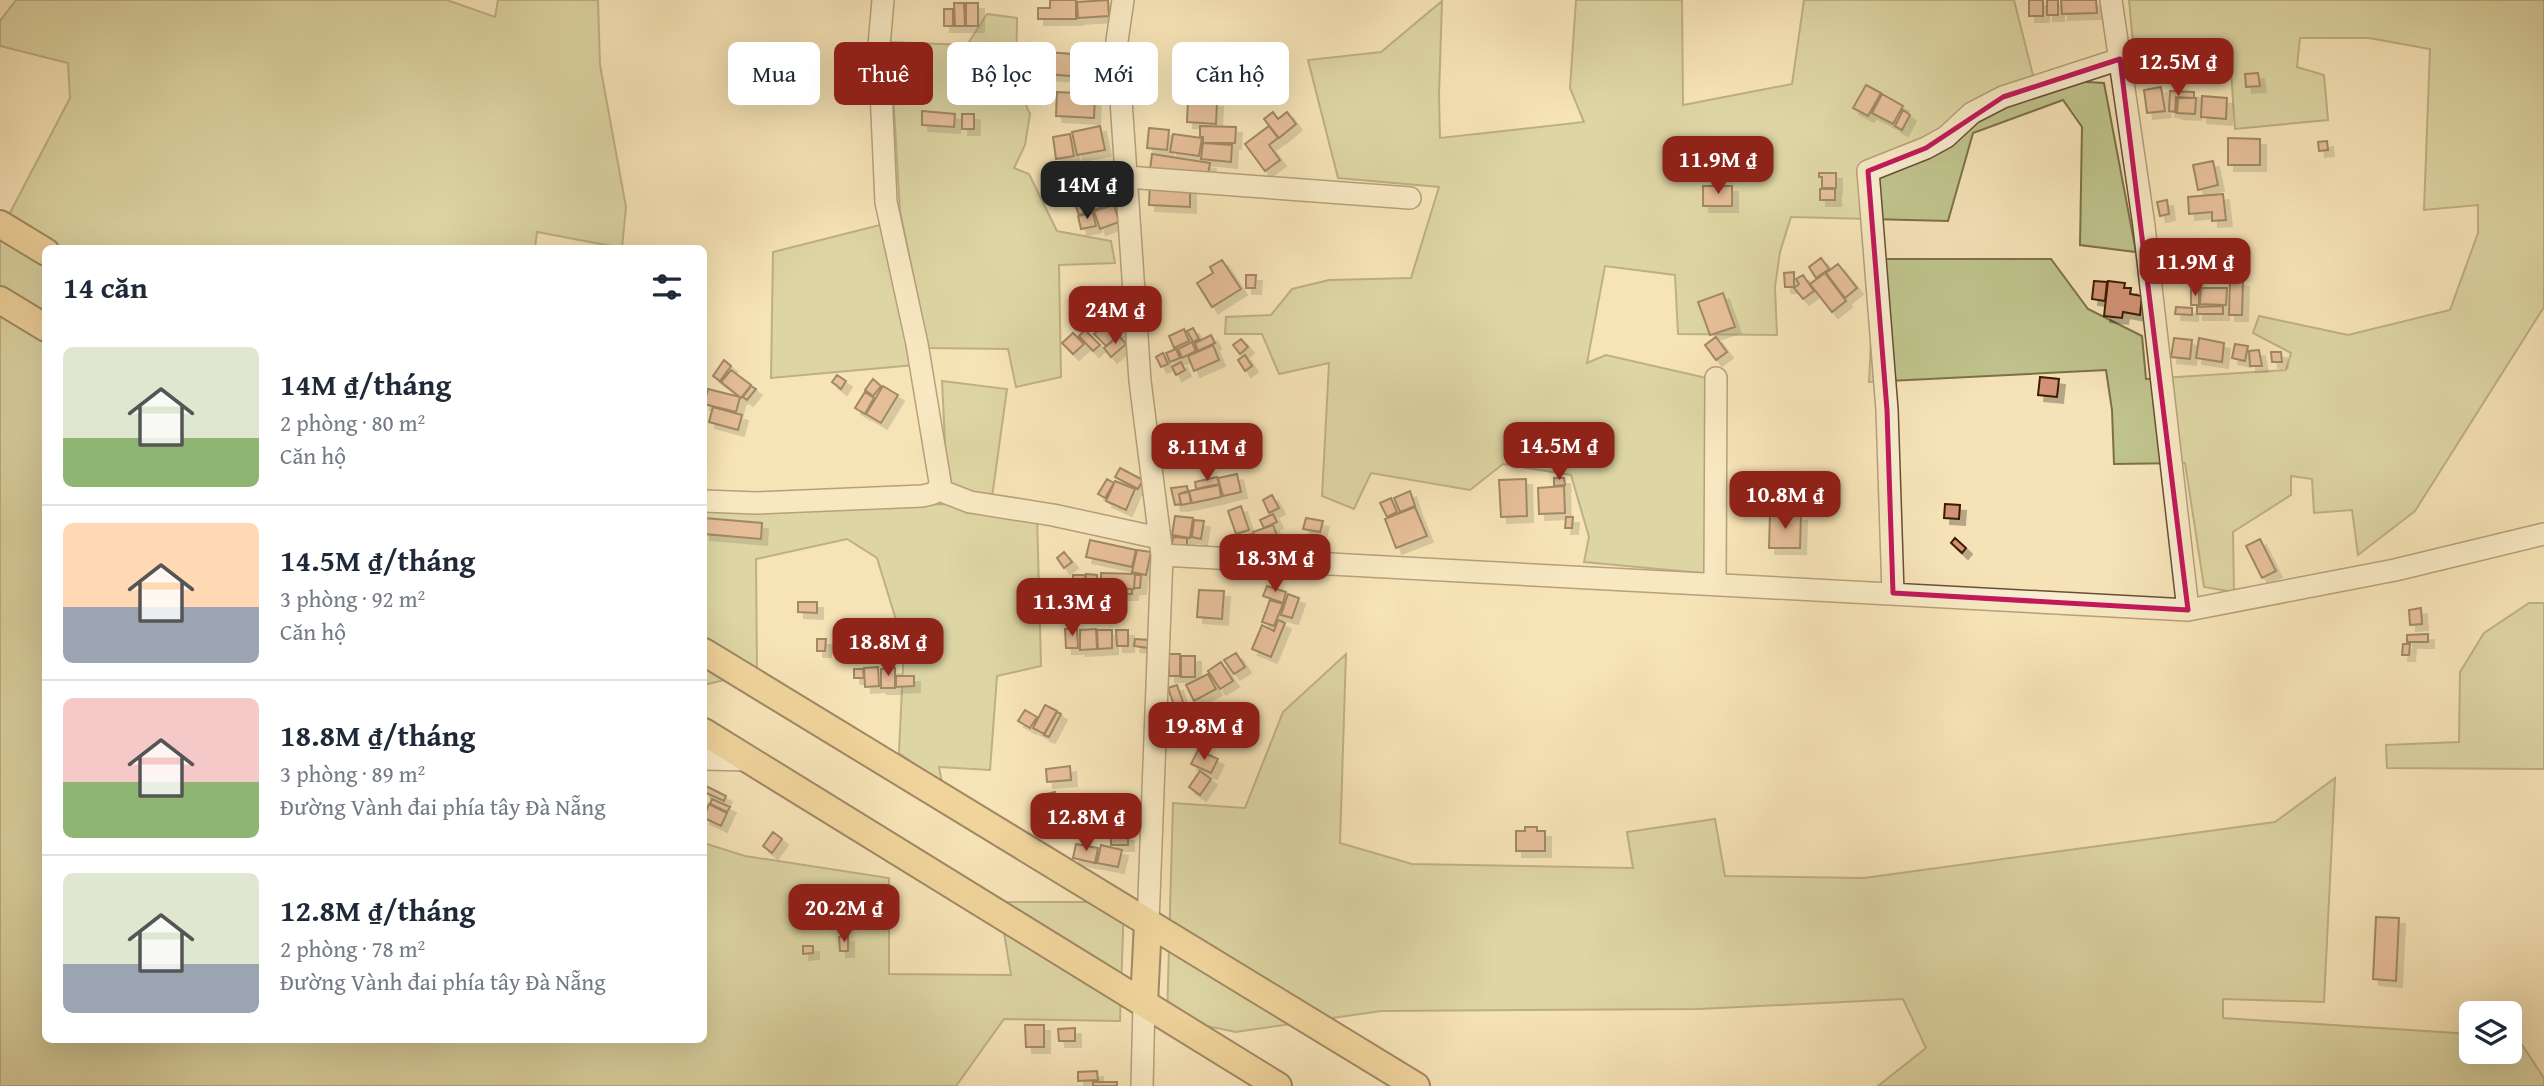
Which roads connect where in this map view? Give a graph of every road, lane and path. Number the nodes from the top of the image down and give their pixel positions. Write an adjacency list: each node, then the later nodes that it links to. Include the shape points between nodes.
1 (883, 0): 12 (street, via 879,46 886,202 917,344)
2 (1124, 0): 5 (street, via 1118,41)
3 (2111, 0): 4 (street)
4 (2120, 58): 17 (street, via 2003,97 1972,113 1926,149 1868,172 1887,410); 18 (street)
5 (1127, 177): 6 (street); 15 (street, via 1140,381)
6 (1410, 198)
7 (0, 224): 8 (main road)
8 (42, 250)
9 (0, 300): 10 (main road)
10 (42, 326)
11 (1716, 378): 16 (street)
12 (939, 490): 13 (street, via 933,495 908,497); 15 (street, via 959,499 1053,515)
13 (707, 501)
14 (2544, 534): 18 (street, via 2395,570)
15 (1160, 546): 16 (street); 23 (street)
16 (1715, 583): 17 (street)
17 (1893, 593): 18 (street)
18 (2189, 610)
19 (707, 654): 23 (main road)
20 (707, 734): 22 (main road)
21 (707, 759): 22 (street)
22 (748, 760): 24 (main road)
23 (1148, 923): 24 (main road); 27 (main road)
24 (1144, 1003): 25 (street); 26 (main road)
25 (1142, 1086)
26 (1278, 1086)
27 (1416, 1086)

